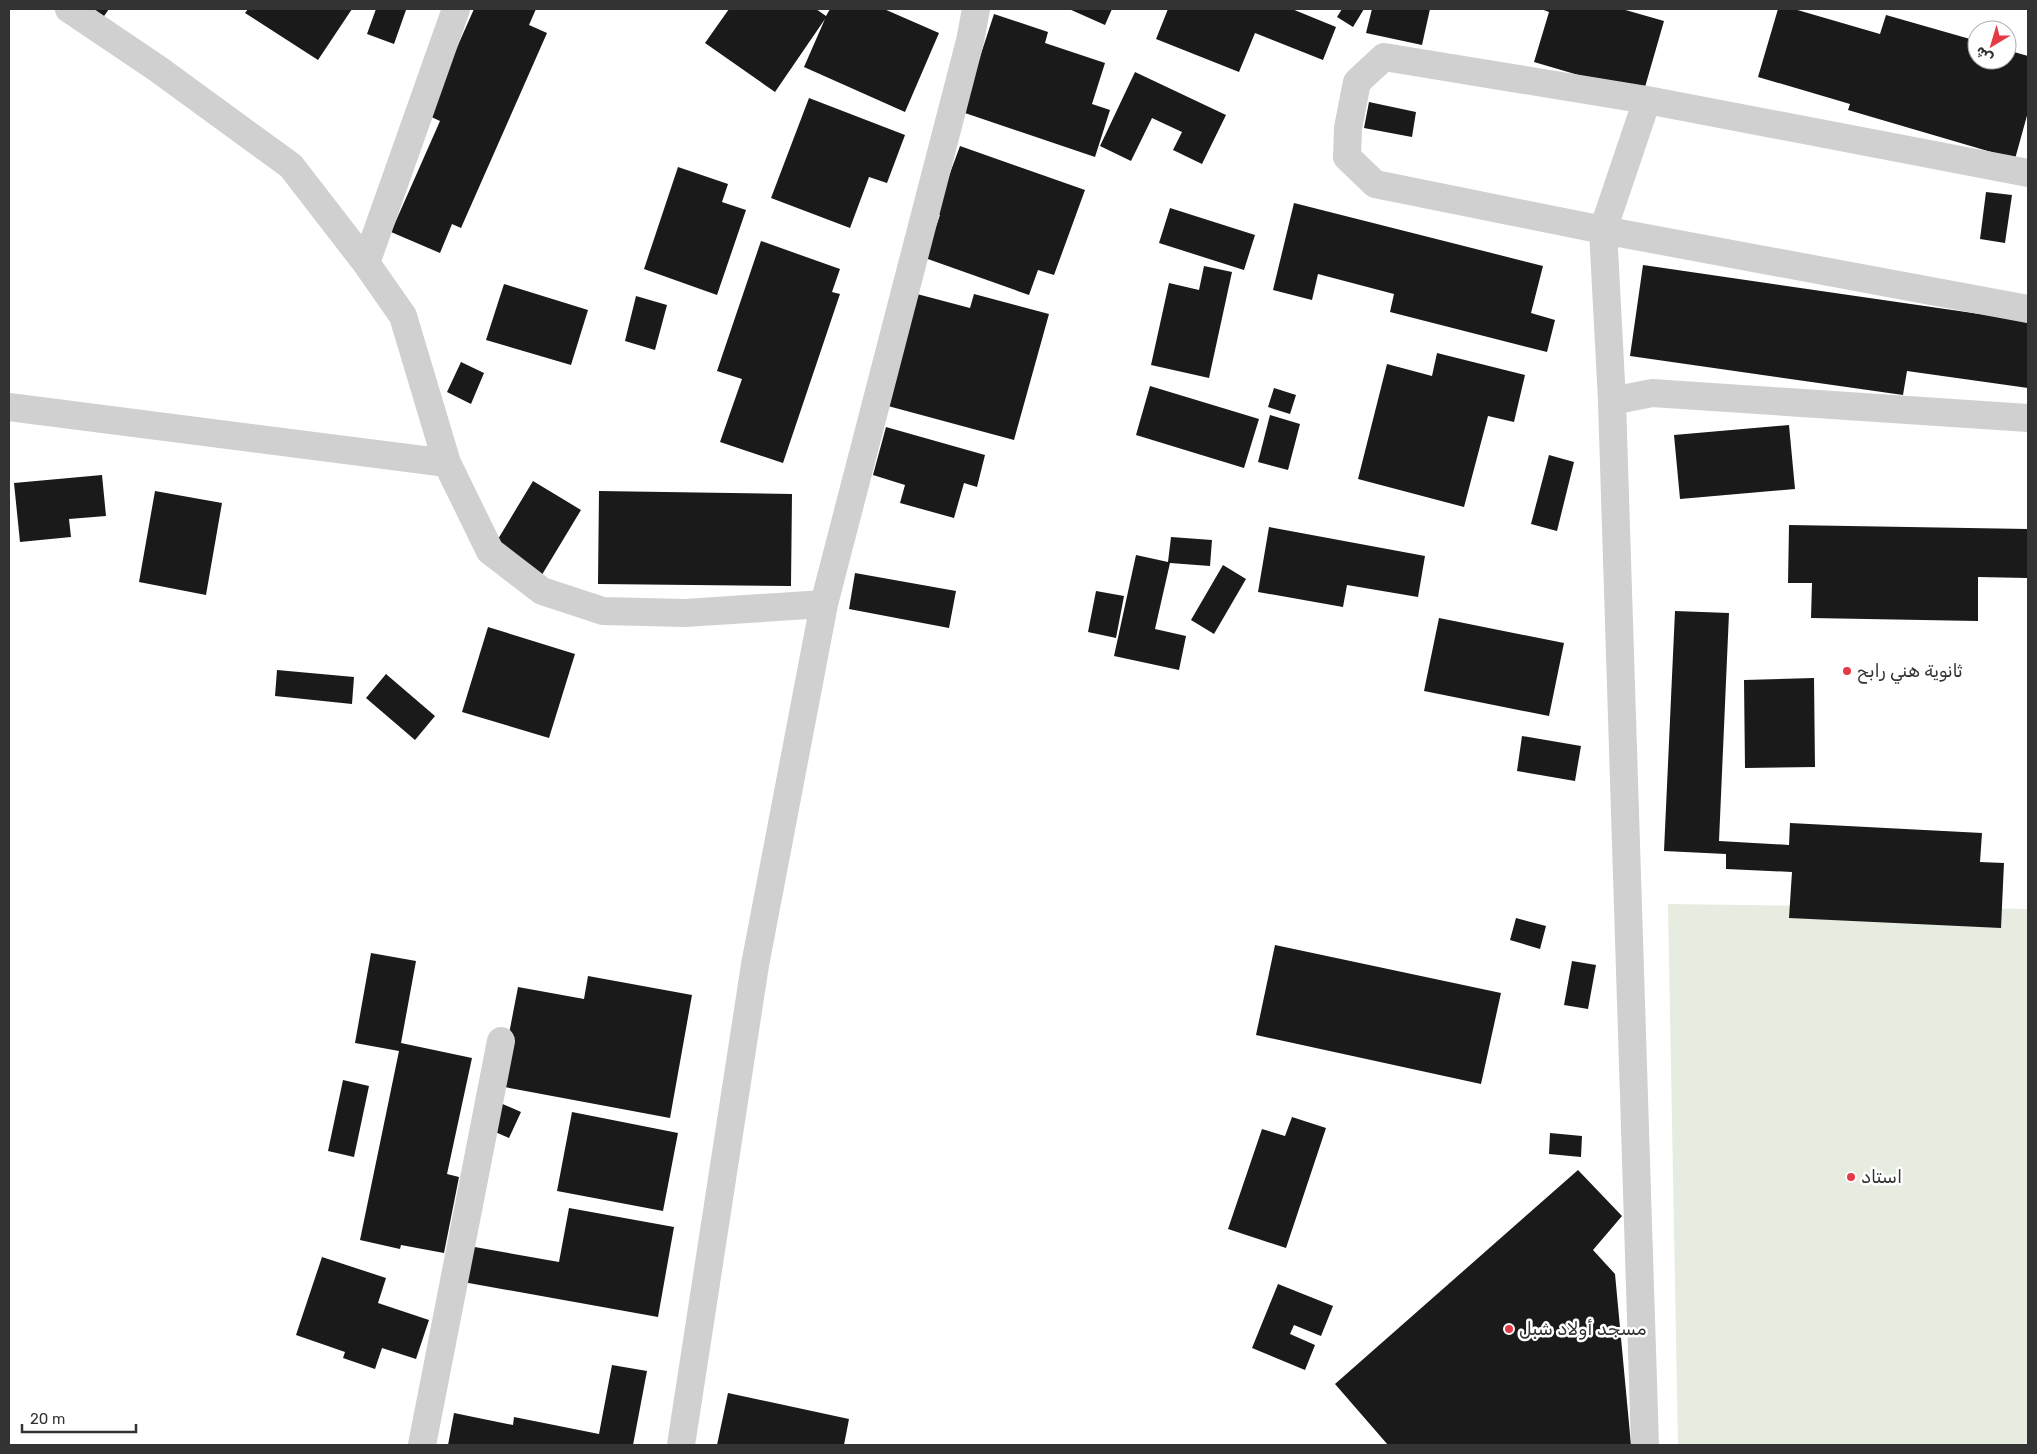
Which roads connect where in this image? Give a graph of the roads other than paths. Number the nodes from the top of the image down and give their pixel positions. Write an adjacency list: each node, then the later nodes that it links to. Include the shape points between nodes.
1 (69, 9): 7 (street, via 291,166)
2 (456, 9): 7 (street)
3 (976, 9): 13 (street)
4 (1647, 100): 5 (street); 6 (street); 6 (street, via 1384,57 1357,82 1348,128 1347,157 1374,184)
5 (2028, 173)
6 (1603, 230): 8 (street); 9 (street)
7 (366, 263): 12 (street, via 403,316)
8 (2028, 309)
9 (1612, 400): 11 (street, via 1652,393); 17 (street)
10 (9, 407): 12 (street)
11 (2028, 418)
12 (446, 463): 13 (street, via 490,551 542,591 603,611 685,613)
13 (824, 604): 16 (street, via 755,965)
14 (501, 1041): 15 (street)
15 (422, 1445)
16 (681, 1445)
17 (1645, 1445)

